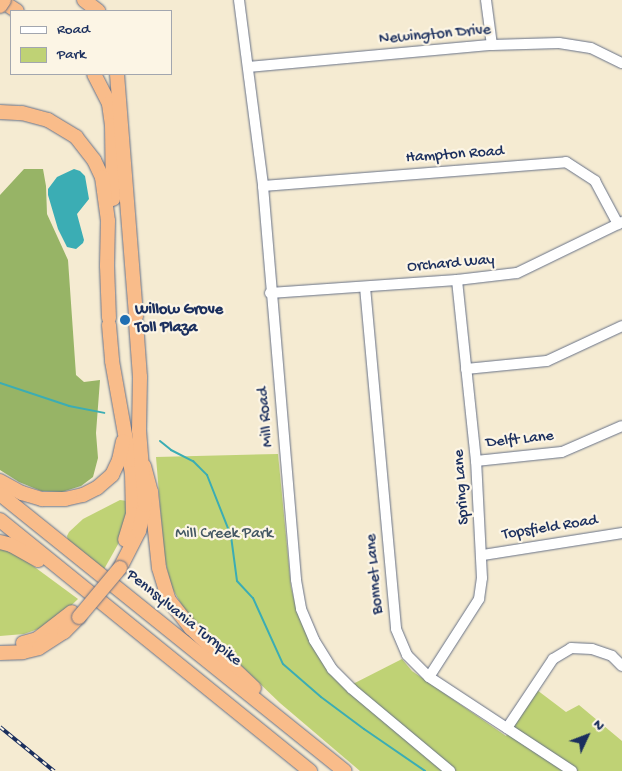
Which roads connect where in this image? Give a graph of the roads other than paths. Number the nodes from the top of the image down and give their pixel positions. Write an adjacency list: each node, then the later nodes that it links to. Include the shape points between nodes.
1 (0, 0): 8 (highway)
2 (4, 0): 7 (highway, bridge)
3 (84, 0): 9 (highway)
4 (91, 0): 10 (highway)
5 (239, 0): 13 (street, Mill Road)
6 (486, 0): 11 (street)
7 (0, 6)
8 (15, 10)
9 (99, 10)
10 (99, 10)
11 (492, 45): 12 (street, Newington Drive, via 559,43 591,48); 13 (street, Newington Drive)
12 (622, 63)
13 (248, 67): 19 (street, Mill Road)
14 (95, 75): 20 (highway, via 107,99 112,125 113,210)
15 (102, 75): 18 (highway)
16 (116, 75): 18 (highway)
17 (0, 112): 20 (highway, via 22,113 48,120 83,144 102,177)
18 (120, 116): 30 (highway, via 140,377 139,430)
19 (262, 186): 21 (street, Hampton Road, via 566,162 595,180); 24 (street, Mill Road)
20 (108, 221): 27 (highway, via 107,283 112,361)
21 (620, 223): 22 (street, Orchard Way, via 517,273)
22 (457, 280): 23 (street, Orchard Way); 26 (street, Spring Lane)
23 (365, 287): 24 (street, Orchard Way); 43 (street, Bonnet Lane, via 396,629 407,655)
24 (270, 293): 47 (street, Mill Road, via 296,580 302,609 314,640 332,669)
25 (622, 326): 26 (street, via 548,361)
26 (466, 369): 29 (street, Spring Lane)
27 (124, 425): 31 (highway, via 116,468 105,482 90,492 65,500 42,499); 37 (highway, via 132,473 134,514)
28 (622, 426): 29 (street, Delft Lane, via 562,452)
29 (476, 461): 36 (street, Spring Lane)
30 (144, 466): 37 (highway, via 143,520 135,539); 46 (highway, via 151,492 159,568 164,588 176,611 210,647)
31 (0, 481)
32 (0, 494): 46 (highway, Pennsylvania Turnpike)
33 (0, 520): 38 (highway)
34 (622, 532): 36 (street, Topsfield Road)
35 (0, 542): 38 (highway, via 38,560)
36 (482, 555): 43 (street, Spring Lane, via 479,599)
37 (116, 565): 39 (highway, bridge)
38 (106, 606): 45 (highway)
39 (76, 615): 40 (highway, via 37,639 18,645); 41 (highway, via 64,632 39,648)
40 (0, 644)
41 (0, 653)
42 (622, 666): 44 (street, via 606,653 571,648 553,659)
43 (429, 677): 44 (street, Bonnet Lane)
44 (507, 728): 48 (street, Bonnet Lane)
45 (310, 771)
46 (345, 771)
47 (450, 771)
48 (572, 771)

